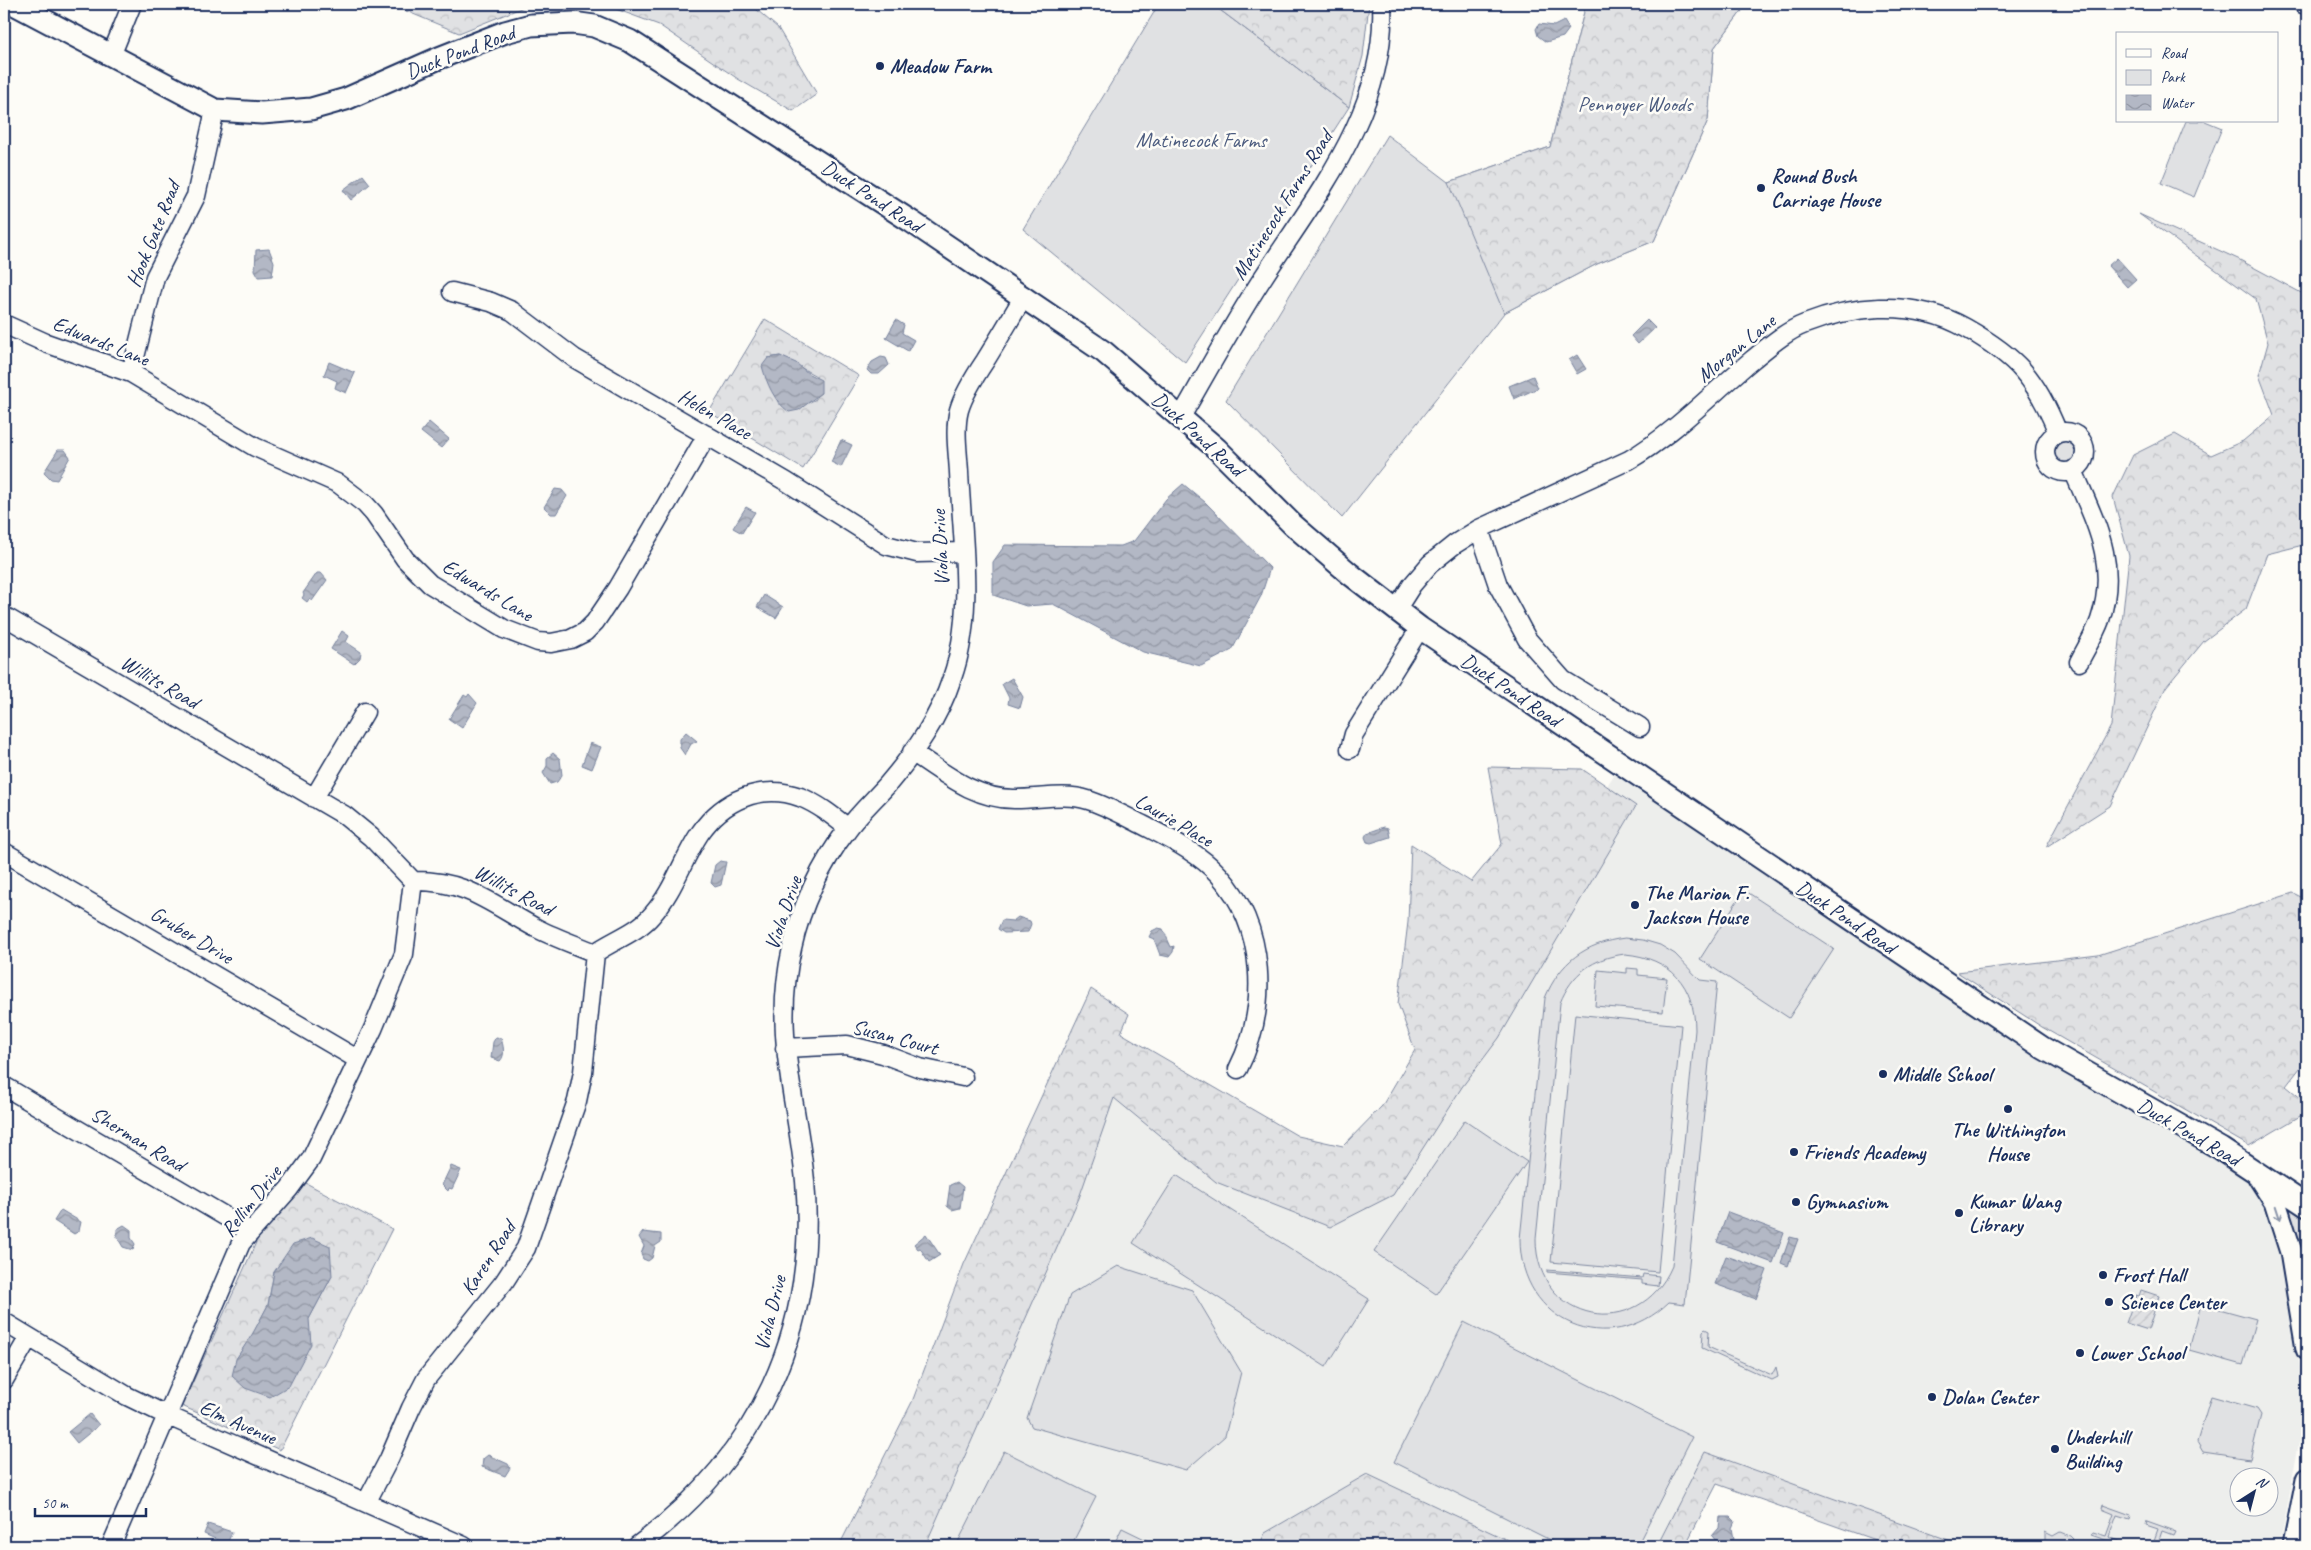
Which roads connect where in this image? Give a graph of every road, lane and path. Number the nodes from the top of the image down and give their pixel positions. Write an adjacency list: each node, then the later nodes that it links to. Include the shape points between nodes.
1 (14, 4): 6 (street, Duck Pond Road)
2 (132, 4): 6 (street)
3 (1382, 4): 12 (street, Matinecock Farms Road, via 1383,27 1376,70 1354,133 1262,278)
4 (2303, 4): 5 (street)
5 (2307, 5)
6 (111, 56): 7 (street, Duck Pond Road)
7 (215, 110): 9 (street, Duck Pond Road, via 262,114 311,109 346,99 505,32 553,23 594,26 659,57); 11 (street, Hook Gate Road, via 196,196 155,277)
8 (452, 292): 14 (street, Helen Place, via 512,311 574,358)
9 (1024, 296): 12 (street, Duck Pond Road, via 1104,352); 17 (street, Viola Drive, via 970,385 958,412)
10 (4, 324): 11 (street, Edwards Lane)
11 (131, 374): 14 (street, Edwards Lane, via 255,447 339,484 365,504 405,559 430,584 504,629 538,642 571,639 596,622)
12 (1181, 416): 18 (street, Duck Pond Road, via 1292,524)
13 (2058, 433): 15 (street, via 2072,433 2082,441 2083,461); 15 (street, via 2045,446 2045,458 2057,471); 16 (street, Morgan Lane, via 2045,401 2007,354 1942,316 1898,307 1867,308 1804,324 1772,344 1673,432 1650,448)
14 (708, 436): 17 (street, Helen Place, via 886,545 917,553)
15 (2073, 470): 21 (street, via 2103,538 2107,584 2099,622)
16 (1479, 529): 18 (street, Morgan Lane, via 1430,564); 23 (street, via 1498,585 1527,639 1563,680)
17 (962, 552): 25 (street, Viola Drive, via 964,618 958,657 938,715)
18 (1396, 610): 20 (street, Duck Pond Road)
19 (4, 616): 26 (street, Willits Road)
20 (1420, 628): 24 (street, via 1354,734); 36 (street, Duck Pond Road, via 2042,1048)
21 (2080, 662)
22 (365, 712): 26 (street)
23 (1640, 727)
24 (1350, 749)
25 (912, 752): 27 (street, Viola Drive, via 891,781); 33 (street, Laurie Place, via 982,795 1014,800 1053,797 1089,800 1181,844 1219,875 1250,928 1259,981 1258,1008 1249,1048)
26 (314, 798): 29 (street, Willits Road, via 344,815)
27 (848, 828): 30 (street, via 825,810 800,797 774,791 749,794 734,801 715,815 700,834 674,885 652,916); 31 (street, Viola Drive, via 813,886 798,925 785,992)
28 (4, 852): 32 (street, Gruber Drive)
29 (413, 881): 30 (street, Willits Road, via 454,884 538,929); 32 (street, Rellim Drive, via 410,918 400,968)
30 (595, 953): 45 (street, Karen Road, via 577,1101 526,1248 504,1282 426,1379)
31 (785, 1048): 34 (street, Susan Court, via 831,1044 857,1046 920,1068); 48 (street, Viola Drive, via 805,1180 804,1266 794,1322 772,1384 741,1441 686,1508)
32 (357, 1059): 38 (street, Rellim Drive, via 311,1159 289,1190)
33 (1238, 1069)
34 (963, 1077)
35 (4, 1086): 38 (street, Sherman Road)
36 (2255, 1170): 37 (street, Duck Pond Road); 41 (street, one-way to 41, via 2275,1202 2291,1252)
37 (2307, 1206)
38 (250, 1231): 43 (street, Rellim Drive, via 241,1243)
39 (4, 1322): 40 (street, Elm Avenue)
40 (29, 1337): 42 (street); 43 (street, Elm Avenue, via 127,1396)
41 (2307, 1349)
42 (4, 1380)
43 (166, 1415): 45 (street, Elm Avenue); 46 (street, Rellim Drive)
44 (2307, 1479): 49 (street)
45 (366, 1503): 47 (street, Elm Avenue)
46 (111, 1546)
47 (464, 1546)
48 (637, 1546)
49 (2294, 1546)

